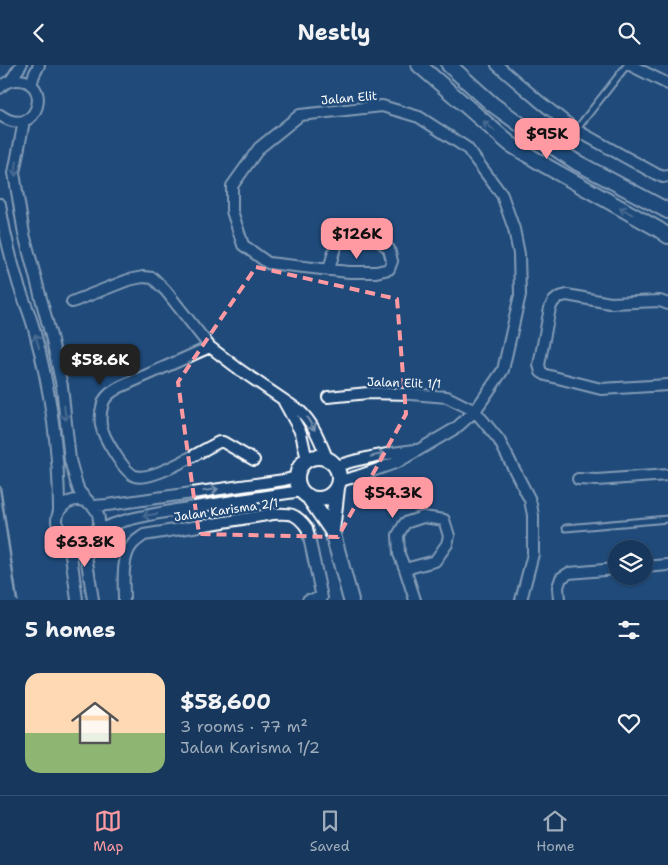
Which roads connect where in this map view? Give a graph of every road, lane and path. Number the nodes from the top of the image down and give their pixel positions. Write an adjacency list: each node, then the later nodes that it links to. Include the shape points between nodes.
1 (20, 65): 7 (street)
2 (40, 65): 9 (street)
3 (419, 65): 17 (street, one-way to 3, via 510,143)
4 (497, 65): 13 (street)
5 (628, 65): 8 (street); 13 (lane)
6 (452, 67): 16 (street, via 492,104 532,133 576,162)
7 (11, 80): 9 (street); 10 (street)
8 (668, 84)
9 (31, 85): 12 (street, via 36,91 38,105 32,117)
10 (0, 88)
11 (0, 115): 12 (street, via 7,120)
12 (24, 121): 35 (street, one-way to 35, via 14,173 24,234 62,386 70,460 79,491)
13 (576, 130): 14 (street, via 656,175)
14 (668, 176)
15 (0, 204): 36 (street, one-way to 15, via 53,423 45,371 19,286)
16 (668, 211)
17 (668, 236)
18 (329, 270): 18 (street, Jalan Elit, via 344,231 373,235 388,249 392,261 388,269 376,273); 25 (street, Jalan Elit, via 268,263 243,245 232,211 232,186 259,148 300,115 382,106 418,117 467,148 502,195 519,254 520,295 503,369)
19 (72, 302): 21 (street, via 128,280 153,278)
20 (668, 304): 22 (street, via 660,301 610,303 567,295 559,297 550,308 539,365 546,375 601,389)
21 (210, 347): 24 (street); 27 (street, via 120,387 109,395 100,416 102,428 114,453 126,470 135,476 169,468 219,442)
22 (668, 385)
23 (328, 397): 25 (street, Jalan Elit 1/1, via 368,393 447,397)
24 (282, 399): 28 (street, via 301,433); 29 (street, one-way to 29, via 308,419)
25 (475, 411): 26 (street, Jalan Elit, via 456,428); 53 (street, via 499,440 530,500 533,554)
26 (421, 449): 29 (street, Jalan Elit, one-way to 26); 33 (street, Jalan Elit, via 398,462)
27 (254, 460)
28 (307, 460): 29 (street, via 317,457); 31 (street)
29 (332, 462): 33 (street, via 339,473)
30 (668, 475): 32 (street)
31 (297, 477): 34 (street); 35 (street, one-way to 31)
32 (578, 479)
33 (338, 485): 34 (street, via 334,493 324,498); 39 (street)
34 (305, 494): 39 (street); 40 (street, one-way to 40, via 228,501 132,518)
35 (91, 504): 36 (street, via 81,499 72,500); 40 (street, via 100,518)
36 (59, 510): 41 (street, via 57,524)
37 (668, 519): 38 (lane)
38 (566, 528)
39 (332, 531): 51 (street)
40 (95, 533): 41 (street, via 86,541); 48 (street, via 86,555)
41 (68, 540): 47 (street)
42 (668, 565): 43 (street)
43 (653, 566)
44 (405, 569): 44 (street, via 435,561 447,545 449,536 444,520 423,517 405,523 398,535 399,554); 52 (street)
45 (608, 570): 54 (street, via 569,573 561,578)
46 (322, 599): 49 (street, Jalan Karisma 2/1, via 307,528 294,515 286,514 144,535 132,545 125,559); 50 (street)
47 (77, 600)
48 (93, 600)
49 (124, 600)
50 (308, 600)
51 (352, 600)
52 (415, 600)
53 (522, 600)
54 (559, 600)

